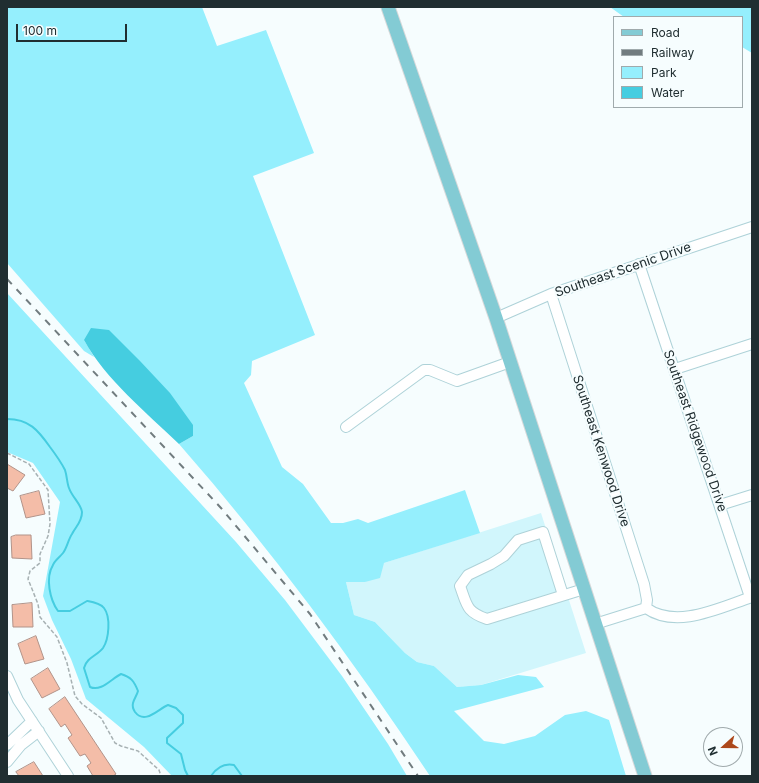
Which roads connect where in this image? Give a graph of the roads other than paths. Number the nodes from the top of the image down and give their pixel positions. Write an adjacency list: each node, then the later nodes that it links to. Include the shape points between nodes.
1 (388, 7): 5 (main road)
2 (752, 226): 3 (street, Southeast Scenic Drive)
3 (639, 264): 4 (street, Southeast Scenic Drive); 8 (street, Southeast Ridgewood Drive)
4 (551, 294): 5 (street, Southeast Scenic Drive); 15 (street, Southeast Kenwood Drive, via 644,584)
5 (496, 318): 7 (main road)
6 (752, 344): 8 (street)
7 (510, 362): 9 (street, via 457,381 424,370); 12 (main road)
8 (675, 370): 11 (street, Southeast Ridgewood Drive)
9 (346, 427)
10 (752, 494): 11 (street)
11 (720, 505): 14 (street, Southeast Ridgewood Drive)
12 (584, 589): 13 (street); 16 (main road)
13 (563, 595): 13 (street, via 487,619 474,614 467,606 460,586 468,575 504,556 518,540 543,532)
14 (751, 597): 15 (street, via 690,616 654,614)
15 (646, 608): 16 (street)
16 (595, 624): 23 (main road)
17 (7, 676): 18 (street, via 18,700)
18 (32, 721): 19 (street); 20 (street)
19 (39, 731): 21 (street, via 21,745); 22 (street)
20 (7, 745)
21 (7, 762)
22 (68, 776)
23 (645, 776)

